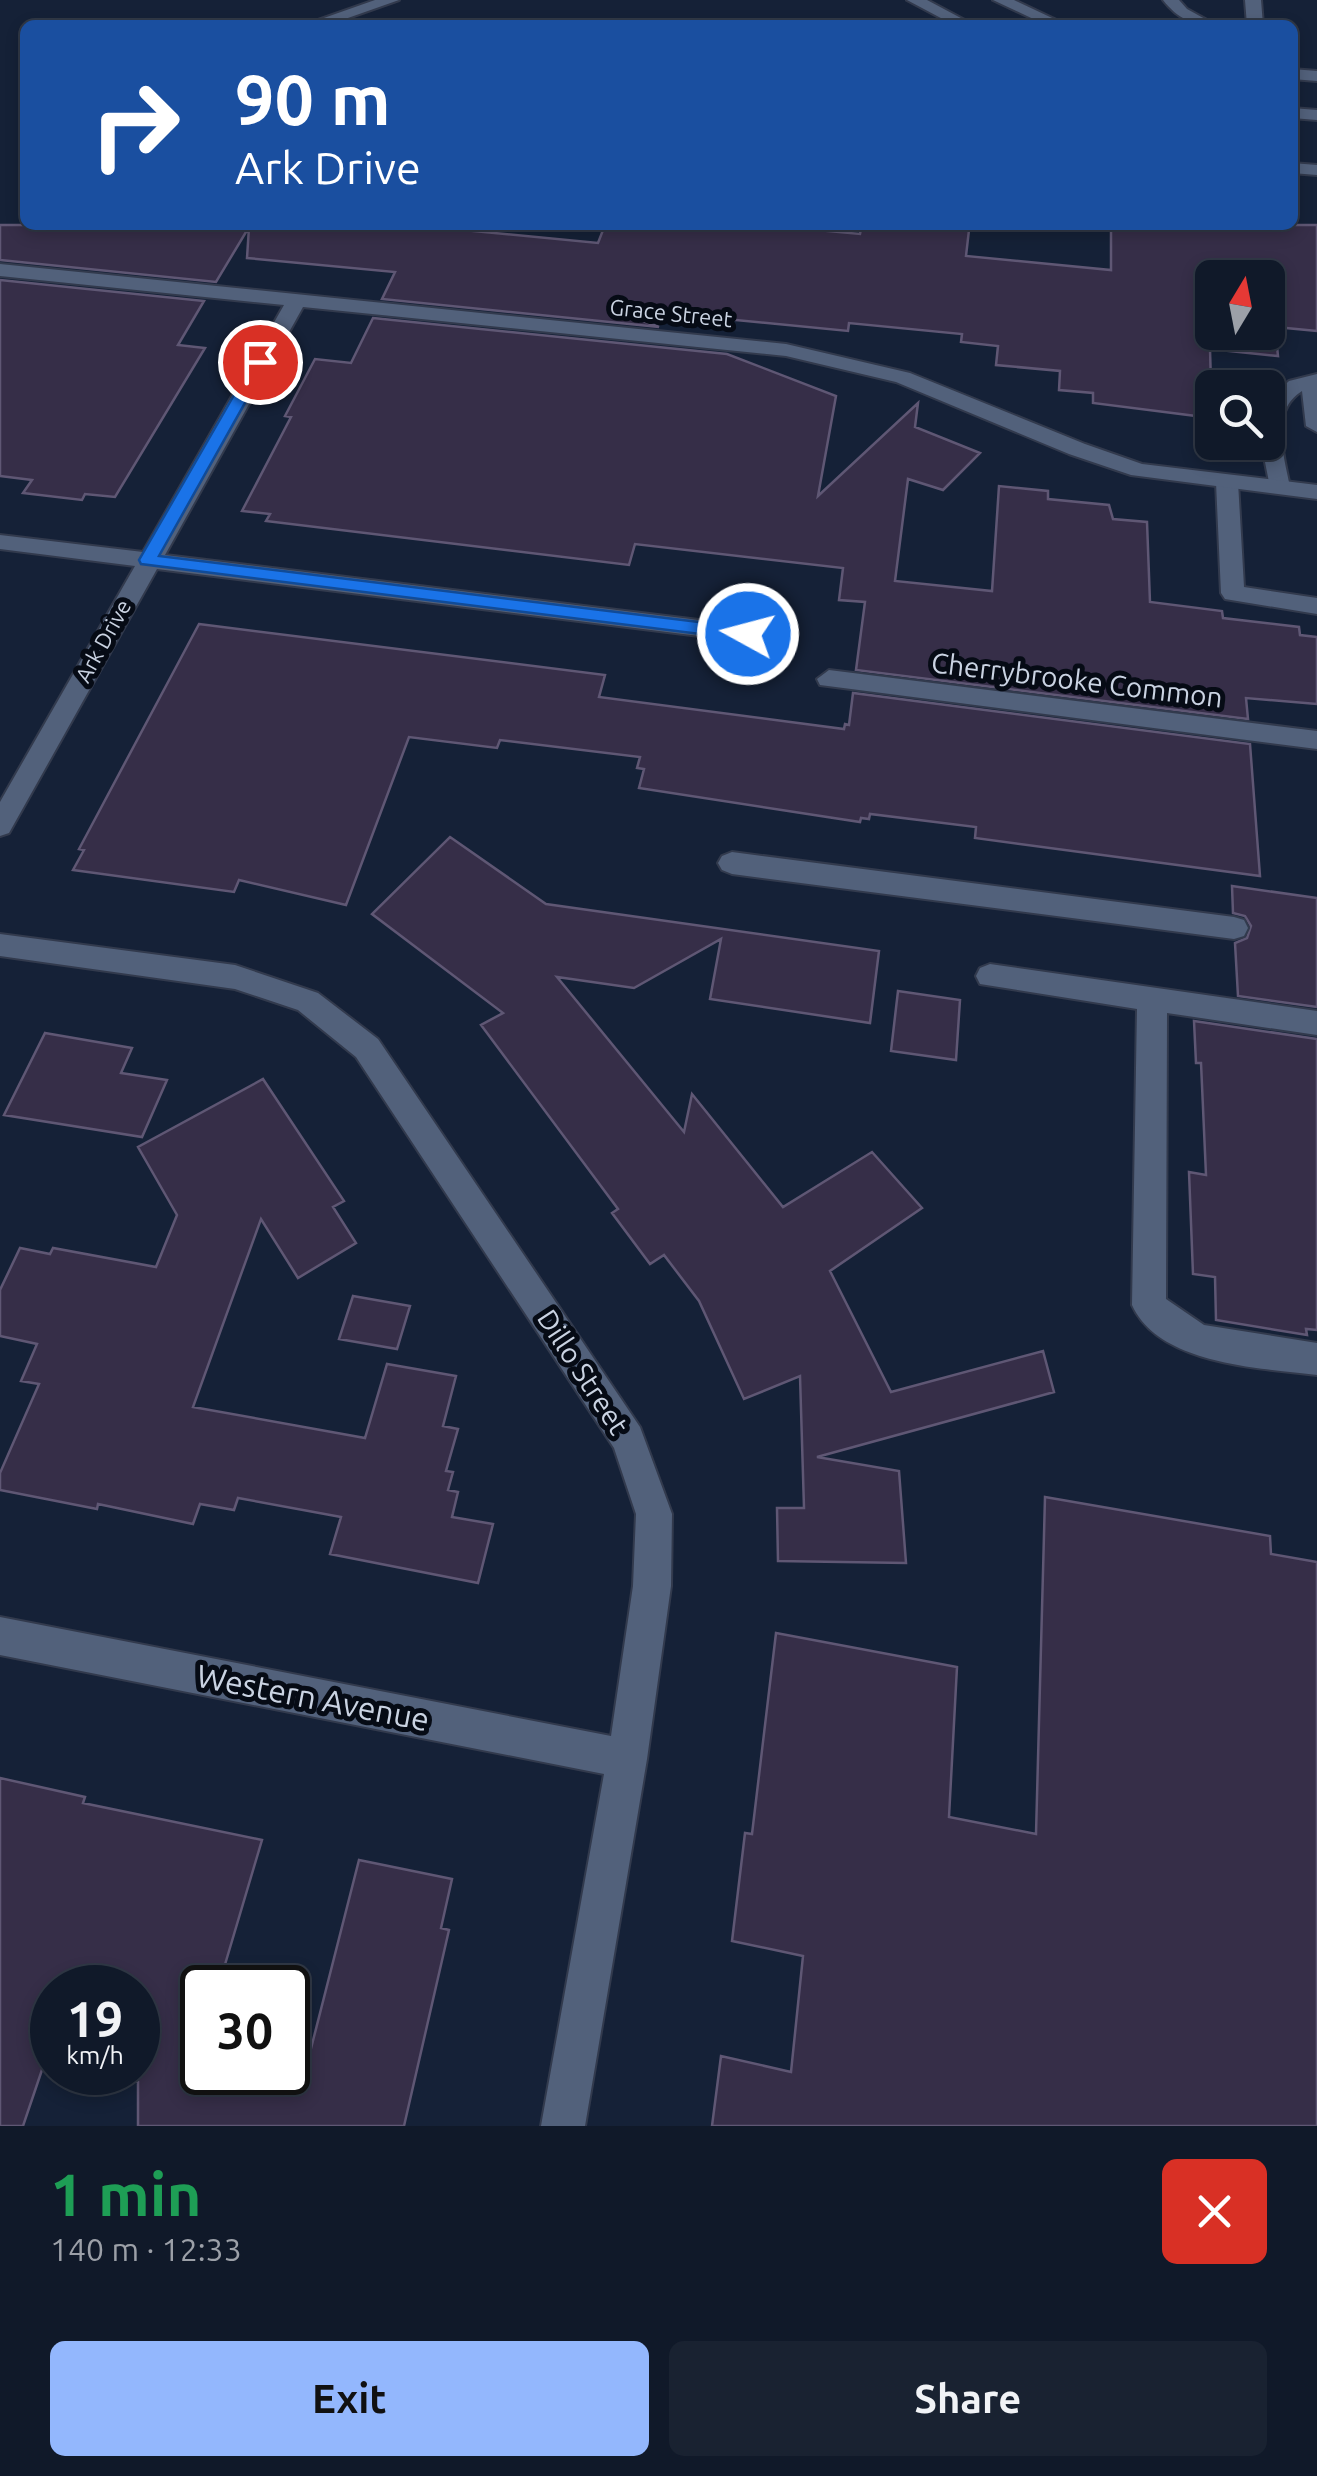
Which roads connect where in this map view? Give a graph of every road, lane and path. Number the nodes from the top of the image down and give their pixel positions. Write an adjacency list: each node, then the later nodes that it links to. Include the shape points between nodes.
1 (391, 0): 5 (street)
2 (915, 0): 6 (street)
3 (1000, 0): 7 (street)
4 (1171, 0): 8 (street)
5 (328, 20)
6 (956, 20)
7 (1048, 20)
8 (1198, 20)
9 (0, 270): 10 (street, Grace Street)
10 (296, 301): 13 (street, Grace Street, via 847,361 1139,470); 17 (street, Ark Drive)
11 (1314, 381): 12 (street); 14 (street, via 1288,386 1273,402)
12 (1317, 426)
13 (1227, 482): 14 (street, Grace Street); 18 (street, via 1233,593)
14 (1278, 488): 15 (street, Grace Street)
15 (1317, 492)
16 (0, 542): 17 (street)
17 (148, 560): 19 (street); 22 (street, Ark Drive)
18 (1317, 606)
19 (748, 634)
20 (829, 678): 21 (street, Cherrybrooke Common)
21 (1317, 740)
22 (0, 826)
23 (732, 863): 24 (street)
24 (1234, 928)
25 (0, 945): 31 (street, Dillo Street, via 235,977 308,1002 367,1048 628,1439 654,1514 652,1586)
26 (990, 976): 27 (street)
27 (1152, 1000): 28 (street); 29 (street, via 1149,1304 1162,1322 1190,1339)
28 (1317, 1023)
29 (1317, 1359)
30 (0, 1636): 31 (street, Western Avenue)
31 (627, 1760): 32 (street, Dillo Street)
32 (563, 2126)

